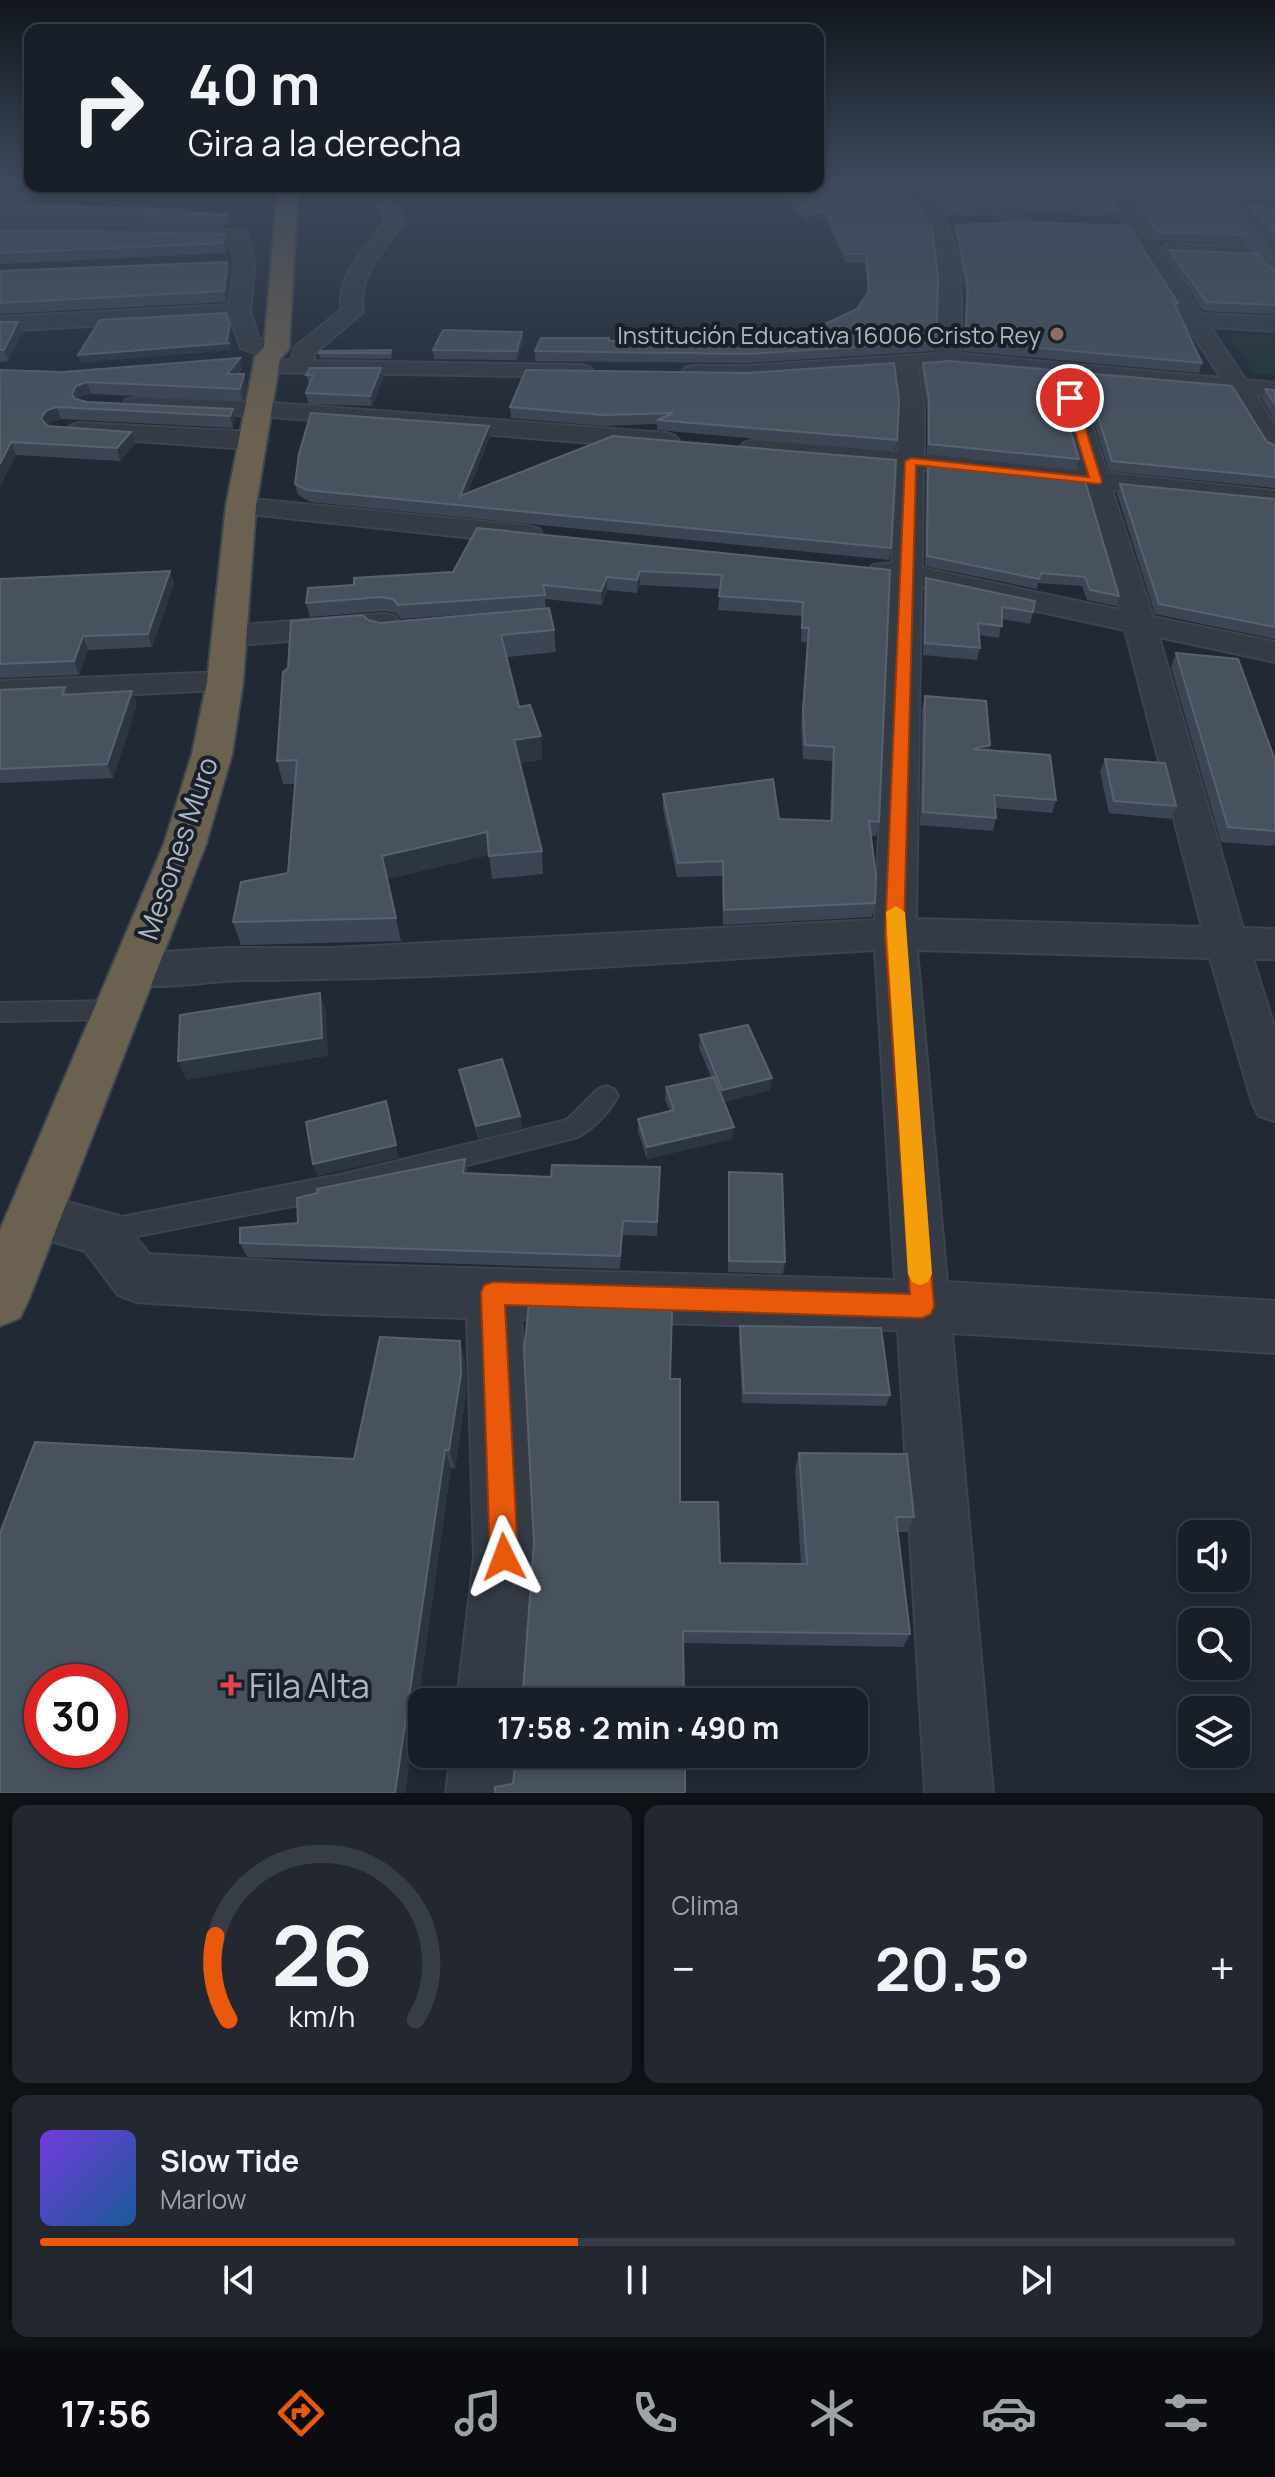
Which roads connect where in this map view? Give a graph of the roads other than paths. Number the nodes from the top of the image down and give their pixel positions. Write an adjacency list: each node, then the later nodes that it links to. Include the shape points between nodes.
1 (238, 265): 6 (street)
2 (280, 265): 10 (highway, Mesones Muro)
3 (359, 265): 10 (street, via 349,299 352,312 303,352)
4 (950, 265): 11 (street, via 952,295)
5 (1158, 265): 7 (street)
6 (239, 311): 8 (street); 10 (street, via 249,343)
7 (1194, 320): 9 (street); 15 (street)
8 (0, 324)
9 (1275, 324)
10 (270, 360): 13 (street); 18 (highway, Mesones Muro)
11 (927, 361): 12 (street); 14 (street); 23 (street, via 912,410)
12 (1062, 370): 15 (street); 24 (street)
13 (598, 373)
14 (672, 373)
15 (1240, 386): 16 (street); 21 (street)
16 (1275, 390)
17 (106, 405): 18 (street)
18 (258, 424): 19 (street, via 202,441); 20 (street); 26 (highway, Mesones Muro)
19 (61, 430)
20 (689, 443)
21 (1275, 445)
22 (720, 446): 23 (street)
23 (911, 461): 24 (street); 29 (street)
24 (1096, 482): 25 (street); 30 (street)
25 (1275, 499)
26 (241, 506): 27 (street); 32 (highway, Mesones Muro)
27 (559, 538)
28 (860, 569): 29 (street)
29 (908, 574): 30 (street); 36 (street)
30 (1140, 625): 33 (street); 37 (street)
31 (463, 626): 32 (street, via 384,633 384,623)
32 (229, 636): 34 (highway, Mesones Muro)
33 (1275, 652)
34 (225, 682): 35 (street); 39 (highway, Mesones Muro, via 212,754 185,844)
35 (0, 691)
36 (895, 934): 37 (street); 39 (street); 48 (street)
37 (1226, 940): 38 (street); 43 (street)
38 (1275, 944)
39 (133, 970): 40 (highway, Mesones Muro)
40 (120, 1010): 41 (lane); 44 (highway, Mesones Muro)
41 (0, 1012)
42 (606, 1096): 45 (lane, via 574,1128 344,1185)
43 (1275, 1102)
44 (34, 1215): 45 (street); 47 (highway, Mesones Muro)
45 (101, 1232): 46 (street, via 136,1278)
46 (493, 1293): 48 (street); 50 (street, via 504,1557)
47 (0, 1299)
48 (922, 1306): 49 (street); 53 (street)
49 (1275, 1327)
50 (491, 1688)
51 (483, 1768): 52 (street)
52 (480, 1793)
53 (959, 1793)

